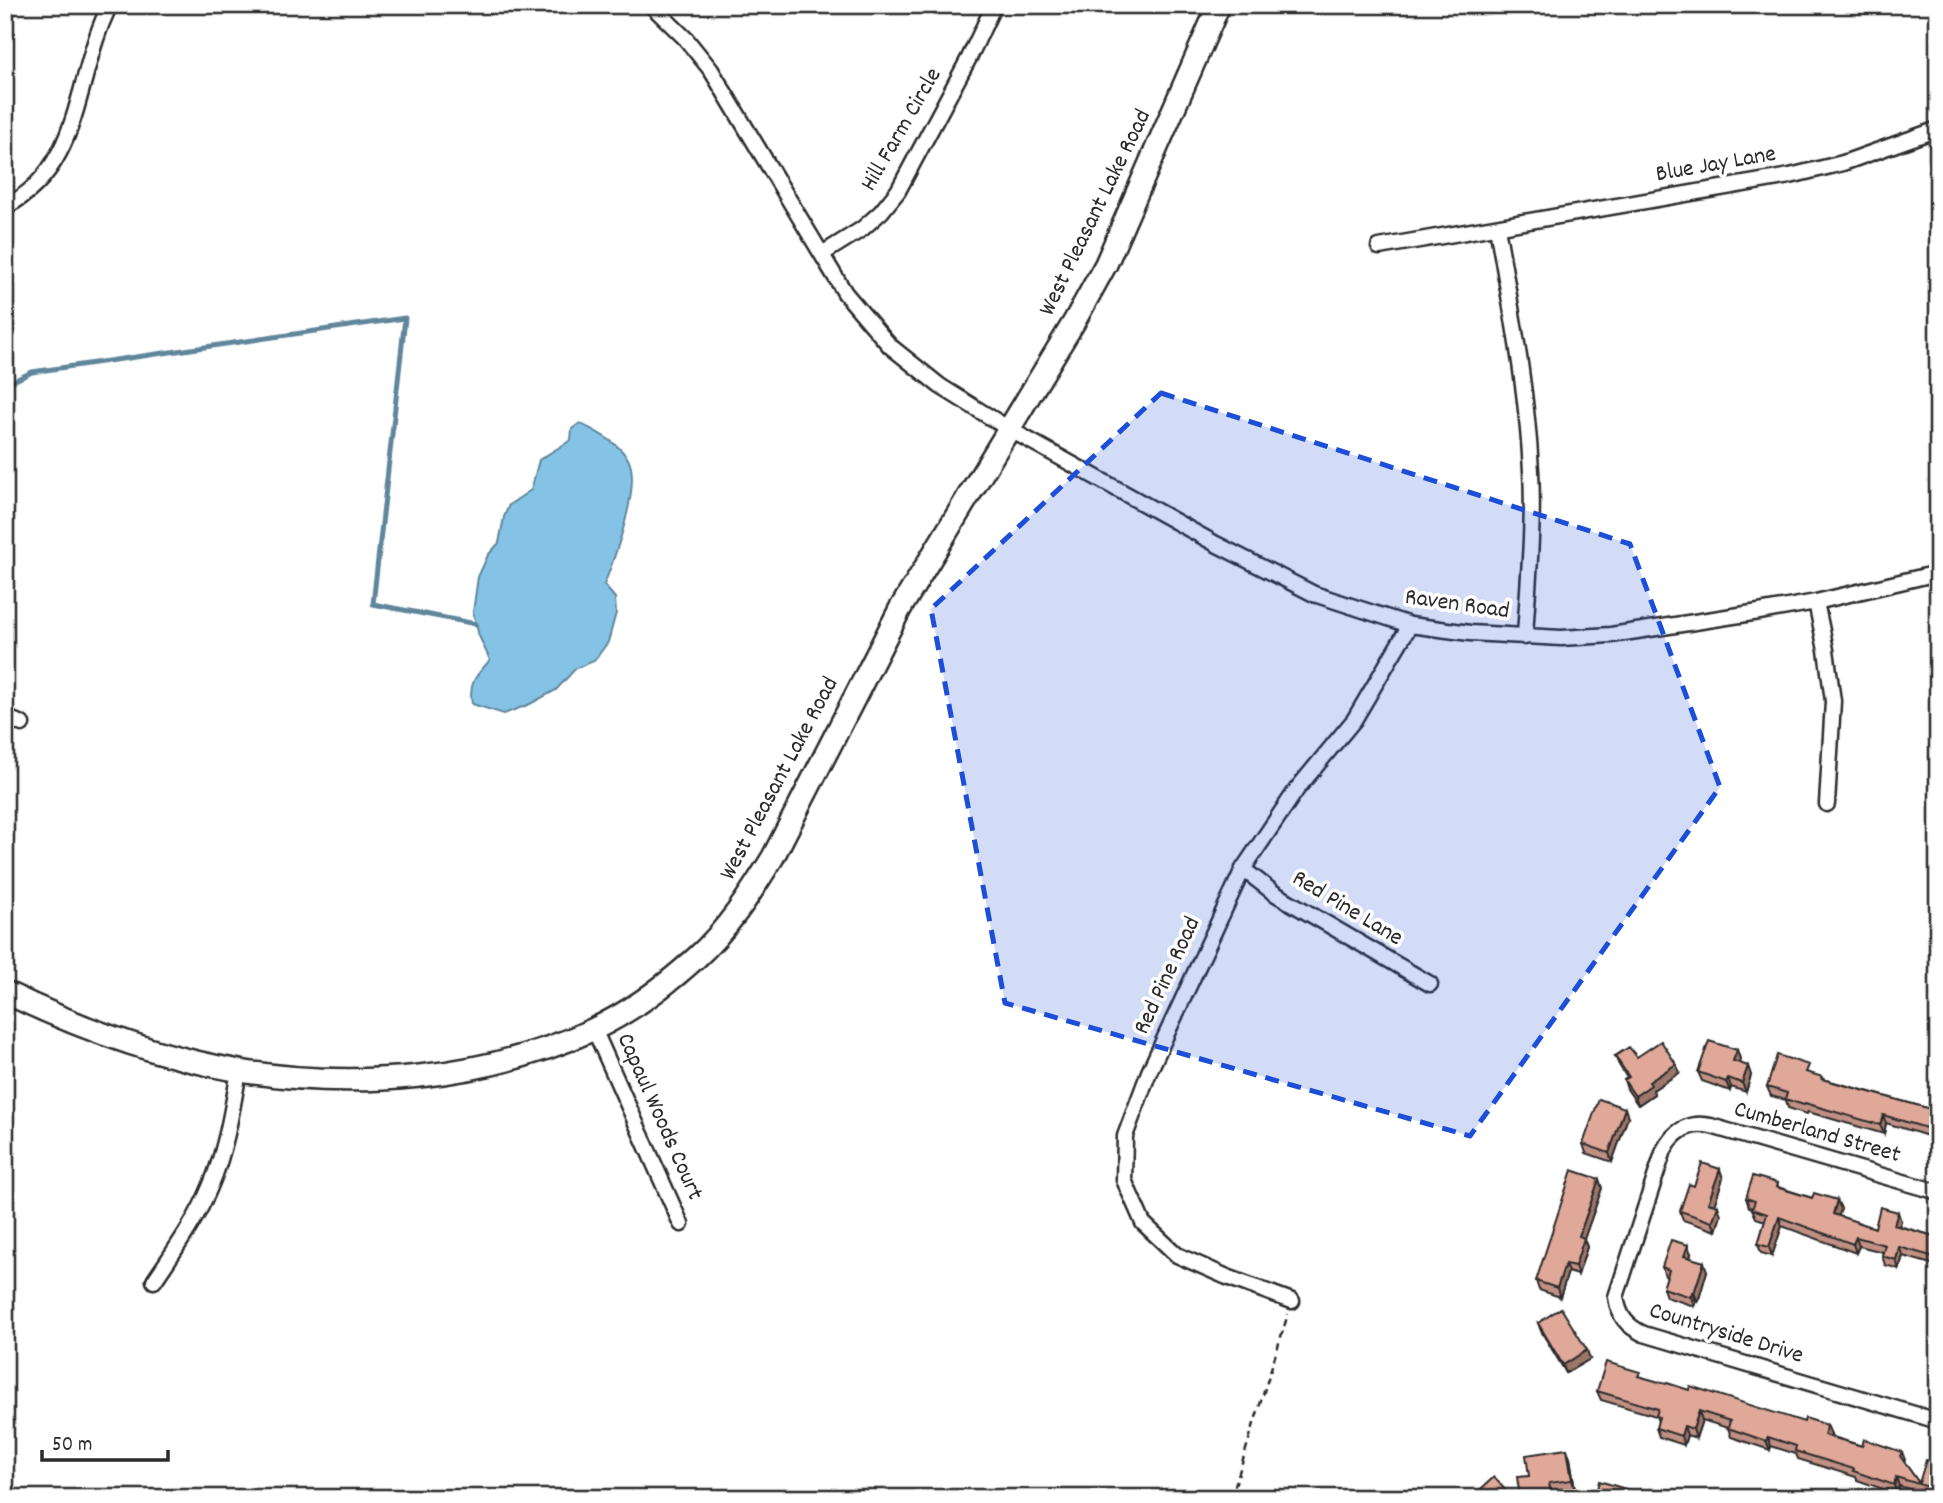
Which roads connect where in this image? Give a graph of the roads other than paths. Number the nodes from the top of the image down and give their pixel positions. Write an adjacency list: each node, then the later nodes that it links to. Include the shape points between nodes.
1 (110, 5): 6 (street, via 92,47 61,152 36,187)
2 (651, 5): 9 (street, via 712,70)
3 (994, 5): 9 (street, Hill Farm Circle, via 898,191 862,229)
4 (1219, 5): 10 (street, West Pleasant Lake Road, via 1105,264)
5 (1938, 129): 7 (street, Blue Jay Lane, via 1843,163 1790,176)
6 (5, 207)
7 (1497, 226): 8 (street, Blue Jay Lane); 14 (street, via 1528,426 1531,535)
8 (1380, 247)
9 (822, 254): 10 (street, via 845,293 890,346 925,375)
10 (1009, 429): 13 (street, Raven Road, via 1314,594); 21 (street, West Pleasant Lake Road, via 900,609 751,892 726,926 667,984)
11 (1938, 573): 12 (street, Raven Road)
12 (1816, 602): 14 (street, Raven Road, via 1611,635); 17 (street, via 1833,701)
13 (1410, 625): 14 (street, Raven Road); 18 (street, Red Pine Road, via 1354,720 1297,789)
14 (1525, 637)
15 (5, 717): 16 (street)
16 (22, 724)
17 (1827, 804)
18 (1243, 869): 19 (street, Red Pine Lane, via 1274,893); 27 (street, Red Pine Road, via 1149,1072 1125,1136 1124,1180 1143,1223 1177,1255)
19 (1430, 984)
20 (5, 992): 22 (street, West Pleasant Lake Road, via 143,1047)
21 (594, 1029): 22 (street, West Pleasant Lake Road, via 526,1054 430,1074 330,1079); 25 (street, Capaul Woods Court)
22 (239, 1071): 26 (street, via 224,1147 210,1188)
23 (1683, 1128): 24 (street, Cumberland Street, via 1711,1126); 28 (street, Countryside Drive, via 1664,1150 1618,1286 1618,1309 1624,1321 1644,1334)
24 (1938, 1192)
25 (681, 1224)
26 (154, 1281)
27 (1292, 1301)
28 (1938, 1421)

